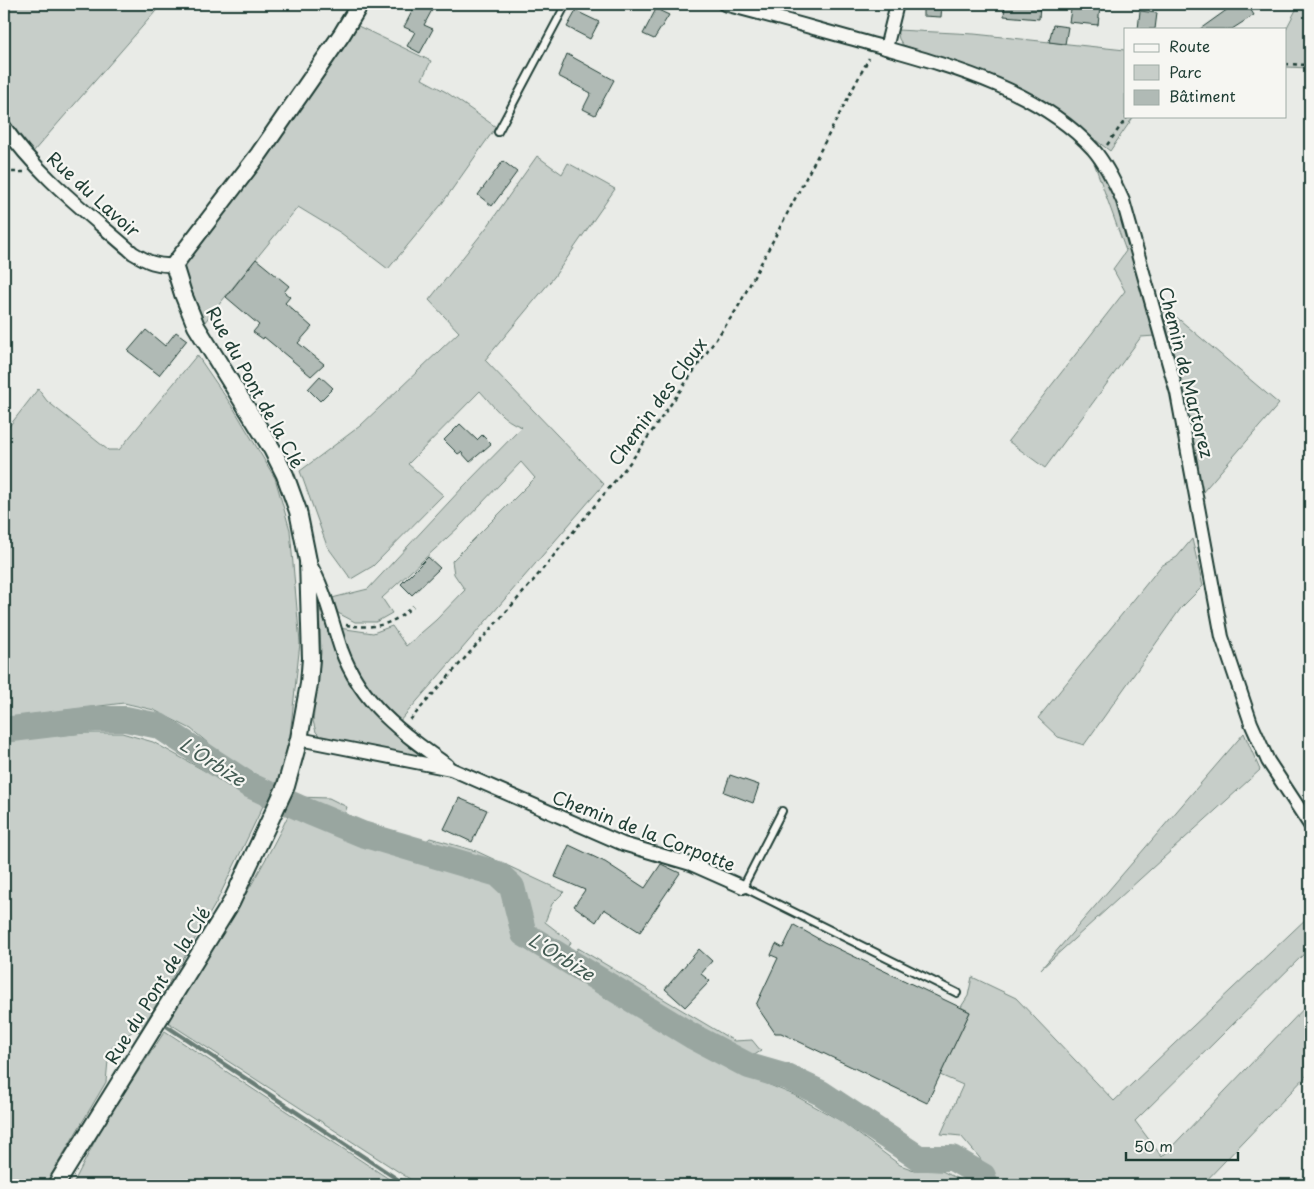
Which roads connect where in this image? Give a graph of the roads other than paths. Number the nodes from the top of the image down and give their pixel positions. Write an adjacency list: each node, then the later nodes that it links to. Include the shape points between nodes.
1 (360, 4): 8 (street, via 259,154)
2 (566, 4): 7 (lane)
3 (724, 4): 5 (street, Chemin de Martorez)
4 (897, 4): 5 (street)
5 (881, 47): 13 (street, Chemin de Martorez, via 1015,93 1071,130 1112,175 1123,201 1177,393 1225,646 1251,723 1268,761)
6 (4, 126): 8 (street, Rue du Lavoir, via 42,172 133,253 162,266)
7 (498, 132)
8 (174, 265): 9 (street, Rue du Pont de la Clé, via 196,326 285,475 298,511)
9 (308, 561): 10 (street, Rue du Pont de la Clé, via 311,658); 11 (street, Chemin de la Corpotte, via 319,578 342,652 376,710)
10 (299, 740): 11 (street, Chemin de la Corpotte); 16 (street, Rue du Pont de la Clé, via 282,793 231,903)
11 (451, 769): 14 (street, Chemin de la Corpotte, via 623,844 691,864)
12 (782, 811): 14 (lane, Chemin de la Corpotte)
13 (1310, 825)
14 (743, 887): 15 (lane, Chemin de la Corpotte)
15 (957, 993)
16 (56, 1185)

